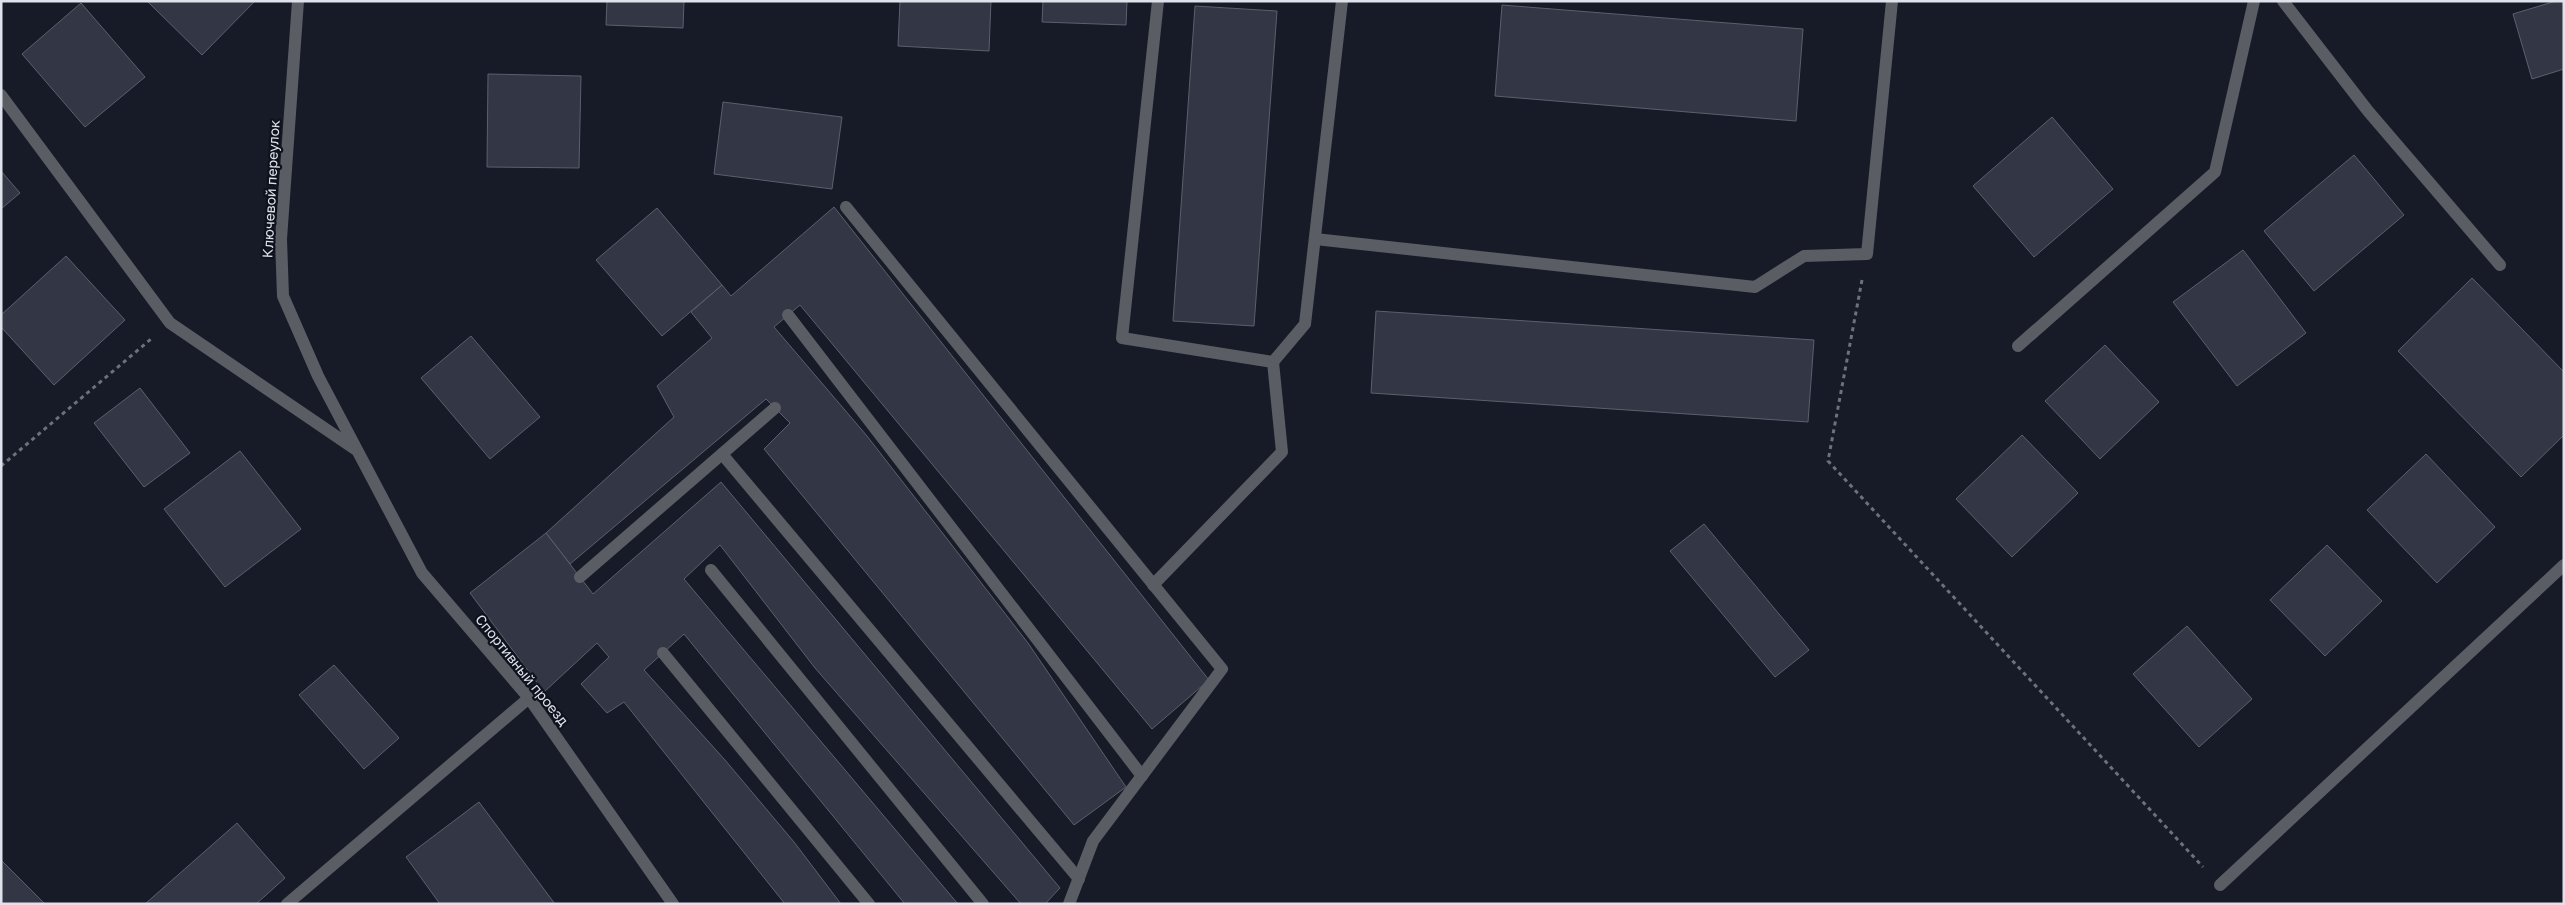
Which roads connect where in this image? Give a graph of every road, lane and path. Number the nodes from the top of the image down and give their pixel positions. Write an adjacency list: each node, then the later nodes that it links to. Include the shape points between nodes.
1 (298, 1): 17 (street, Ключевой переулок, via 281,239 283,296 318,376)
2 (1158, 1): 15 (street, via 1122,338)
3 (1342, 1): 9 (street)
4 (1892, 1): 10 (street)
5 (2254, 1): 14 (street, via 2215,172)
6 (2283, 1): 11 (street, via 2368,111)
7 (1, 95): 13 (street)
8 (846, 207): 23 (street)
9 (1315, 239): 10 (street, via 1755,288 1804,256); 15 (street, via 1305,324)
10 (1867, 254): 28 (path, via 1828,461)
11 (2500, 265)
12 (788, 315): 26 (street)
13 (170, 323): 17 (street); 19 (path)
14 (2018, 346)
15 (1272, 362): 23 (street, via 1282,452)
16 (775, 408): 18 (street)
17 (357, 451): 25 (street, Спортивный проезд, via 422,573)
18 (722, 454): 22 (street); 27 (street)
19 (1, 466)
20 (2564, 565): 28 (street)
21 (712, 570): 32 (street)
22 (580, 577)
23 (1153, 585): 26 (street, via 1222,669)
24 (663, 653): 31 (street)
25 (530, 698): 29 (street); 30 (street, Спортивный проезд)
26 (1142, 776): 27 (street, via 1093,841)
27 (1078, 879): 33 (street)
28 (2220, 885)
29 (287, 904)
30 (674, 904)
31 (869, 904)
32 (983, 904)
33 (1069, 904)

